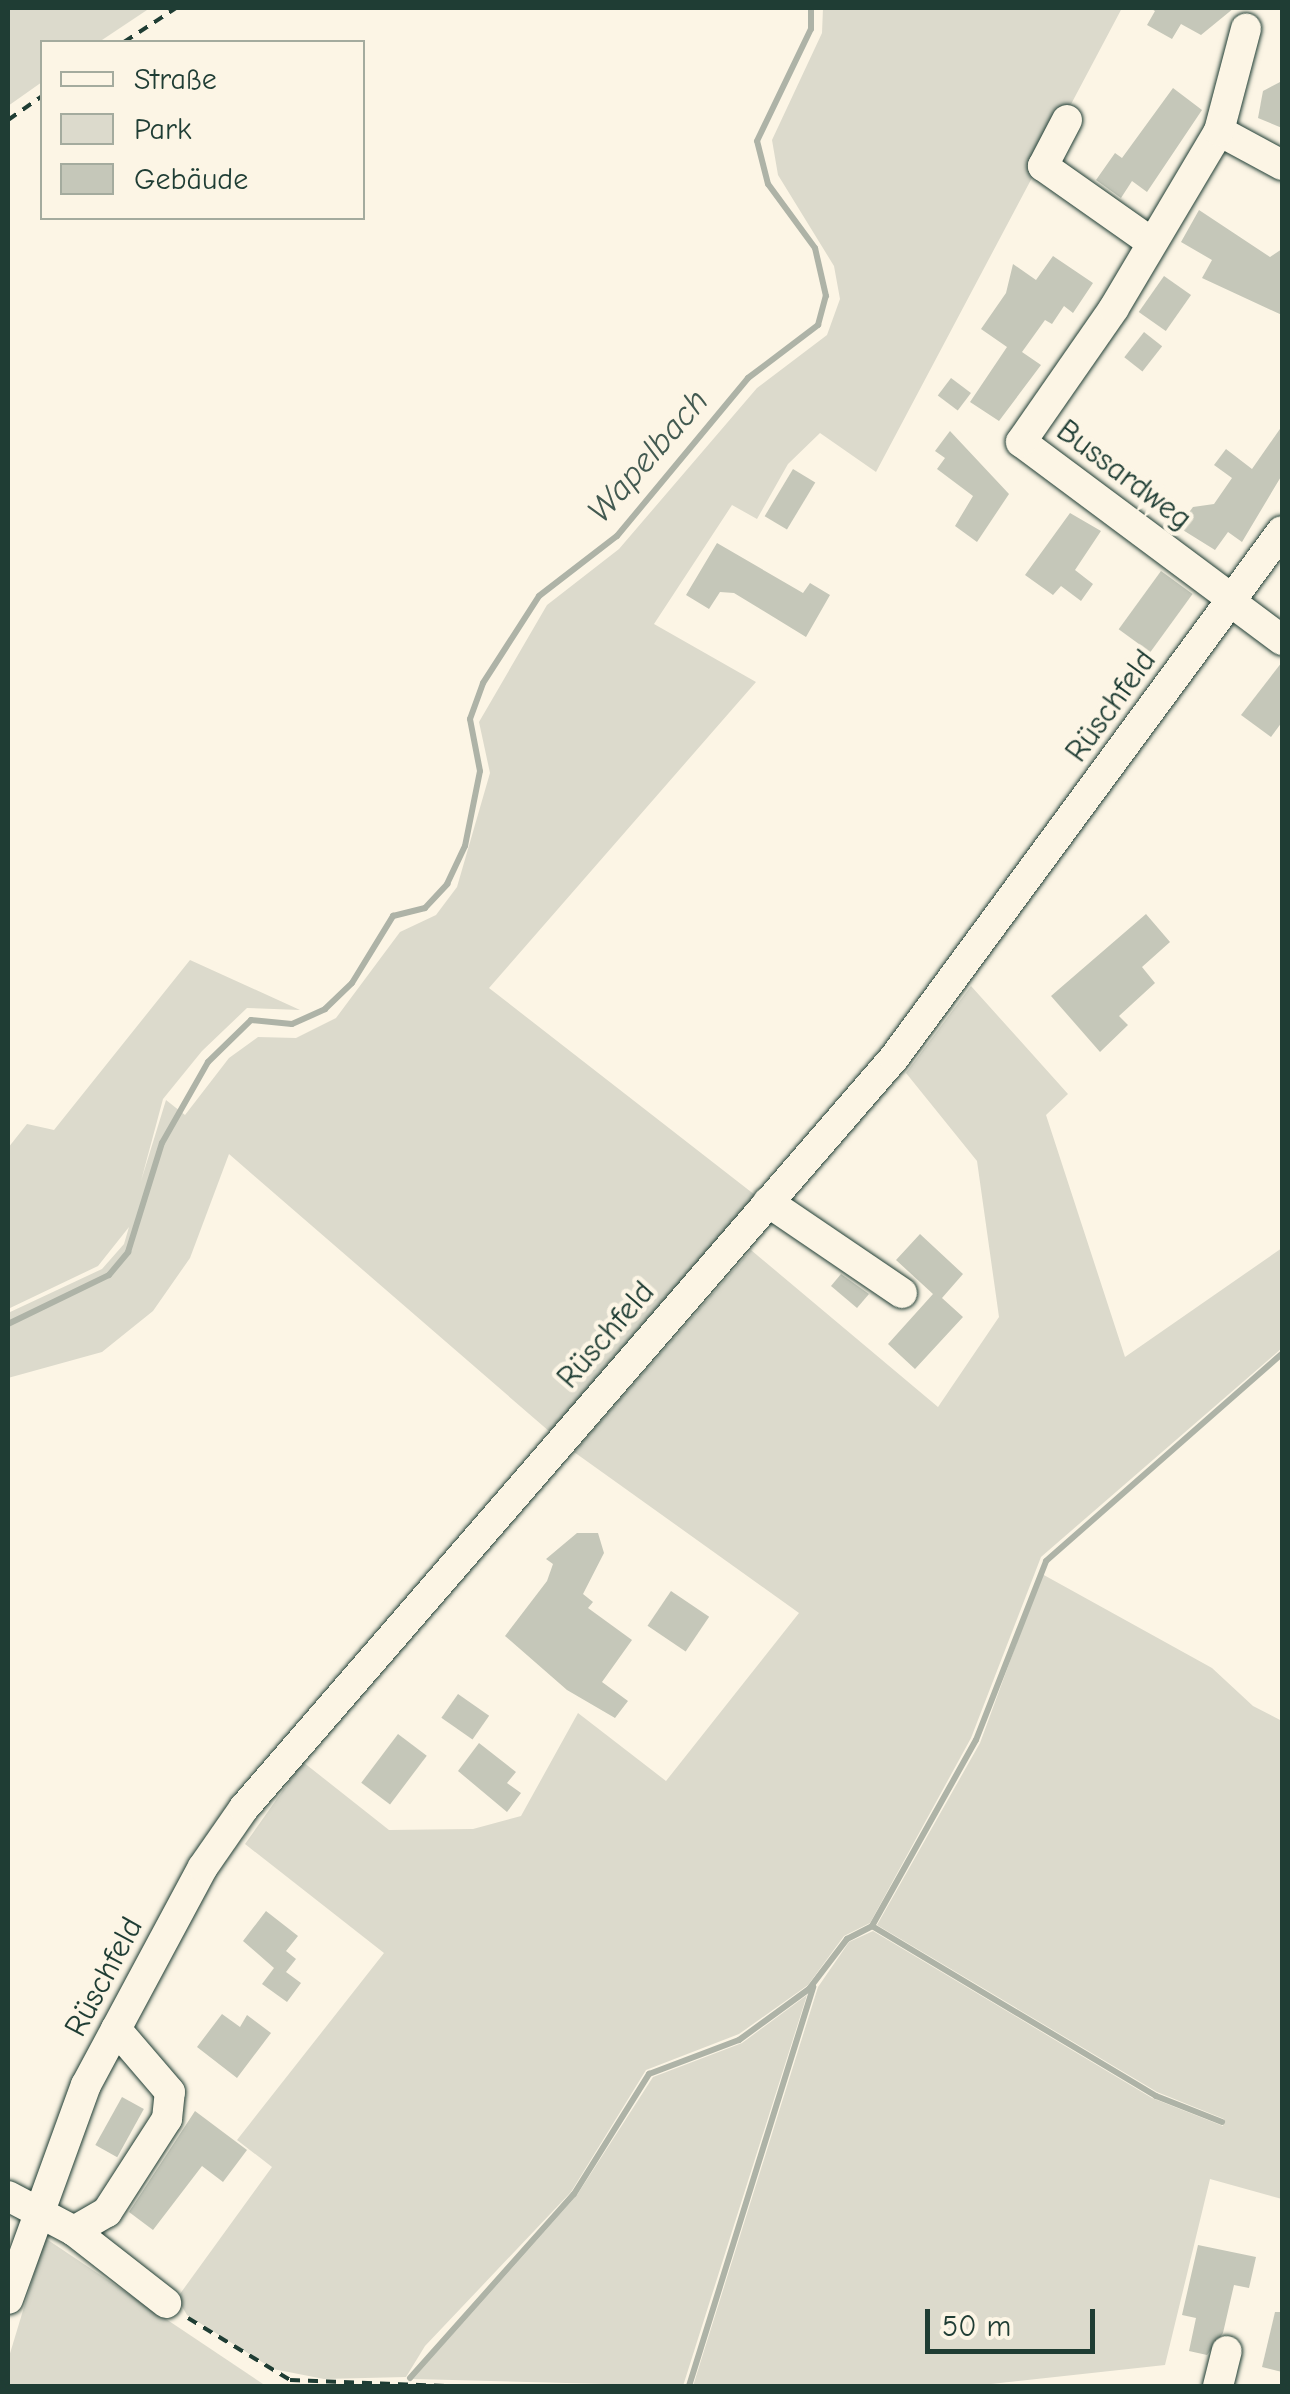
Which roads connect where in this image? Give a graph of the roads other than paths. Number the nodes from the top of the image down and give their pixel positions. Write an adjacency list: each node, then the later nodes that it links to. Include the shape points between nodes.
1 (1246, 29): 3 (street, Bussardweg)
2 (1067, 120): 5 (street, via 1043,166)
3 (1219, 131): 4 (street); 5 (street, Bussardweg)
4 (1282, 166)
5 (1151, 242): 7 (street, Bussardweg, via 1021,442)
6 (1282, 531): 7 (street, Rüschfeld)
7 (1231, 600): 8 (street); 9 (street, Rüschfeld, via 894,1058)
8 (1282, 640)
9 (768, 1202): 10 (street); 11 (street, Rüschfeld, via 244,1808)
10 (902, 1293)
11 (116, 2030): 13 (street, Rüschfeld); 14 (street, via 170,2092 166,2119 107,2212)
12 (8, 2196): 13 (street)
13 (34, 2214): 14 (street); 15 (street, Rüschfeld)
14 (74, 2232): 16 (street)
15 (8, 2299)
16 (166, 2303)
17 (1227, 2351): 18 (street)
18 (1218, 2386)

